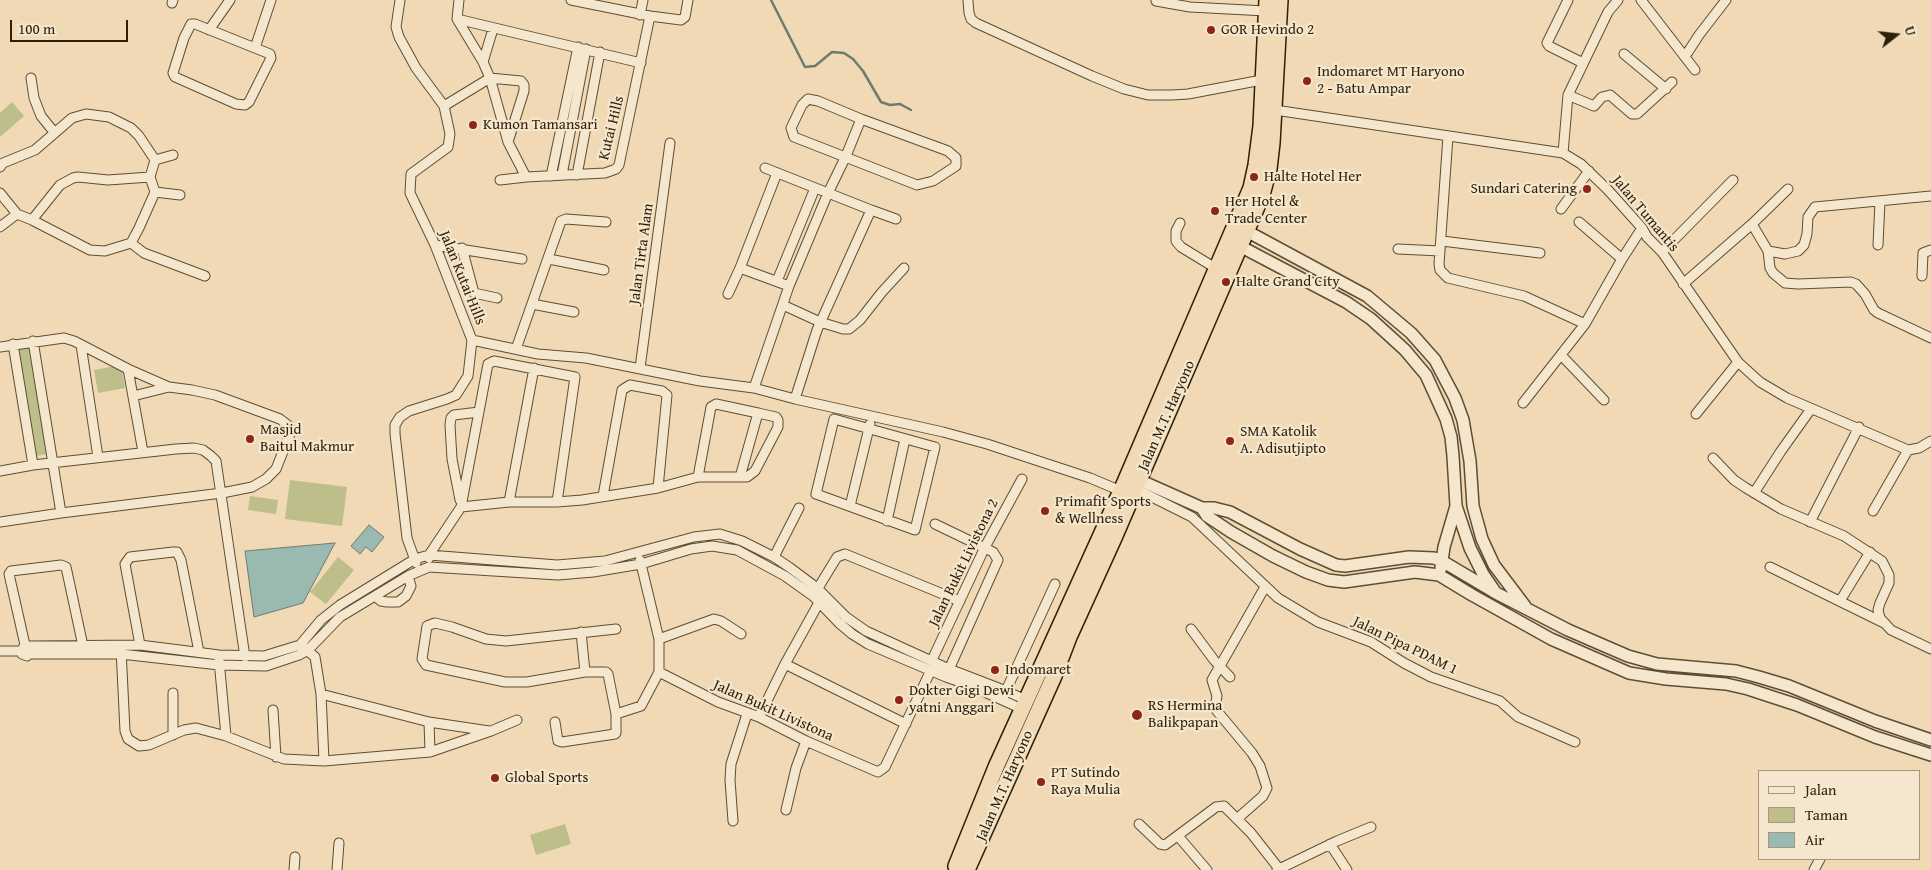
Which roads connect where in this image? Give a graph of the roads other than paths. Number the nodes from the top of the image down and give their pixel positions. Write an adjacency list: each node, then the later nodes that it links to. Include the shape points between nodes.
1 (230, 0): 23 (street)
2 (271, 0): 24 (street)
3 (399, 0): 37 (street, Jalan Kutai Hills, via 396,27 401,42)
4 (459, 0): 21 (street)
5 (571, 0): 16 (street)
6 (643, 0): 19 (street)
7 (688, 0): 20 (street, via 683,19)
8 (1280, 0): 35 (highway, Jalan M.T. Haryono)
9 (1568, 0): 31 (street, via 1547,43)
10 (1618, 0): 31 (street, via 1608,12)
11 (1642, 0): 28 (street)
12 (1713, 0): 18 (street)
13 (1726, 0): 18 (street)
14 (968, 1): 35 (street, via 971,19 976,23 1124,89 1148,95 1188,94)
15 (1156, 1): 17 (street, via 1190,7)
16 (590, 2): 19 (street)
17 (1266, 6): 35 (highway, Jalan M.T. Haryono)
18 (1720, 8): 28 (street)
19 (640, 15): 20 (street)
20 (650, 16): 30 (street, Kutai Hills)
21 (457, 19): 22 (street); 29 (street)
22 (493, 29): 25 (street); 29 (street)
23 (210, 30): 24 (street); 24 (street, via 191,24 174,75 236,104 249,102 271,58 270,54)
24 (255, 48)
25 (582, 48): 26 (street); 52 (street); 54 (street)
26 (600, 52): 30 (street); 53 (street)
27 (1624, 54): 36 (street, via 1669,86 1640,113 1635,115 1610,96 1602,97 1594,106)
28 (1684, 56): 32 (street)
29 (483, 62): 34 (street)
30 (641, 63): 53 (street, Kutai Hills, via 619,165 605,174)
31 (1583, 63): 36 (street)
32 (1695, 70)
33 (31, 78): 40 (street, via 41,116)
34 (490, 78): 37 (street); 42 (street); 42 (street, via 521,81 524,85)
35 (1270, 79): 38 (highway, Jalan M.T. Haryono); 77 (highway, Jalan M.T. Haryono, via 1255,171)
36 (1568, 95): 44 (street)
37 (444, 106): 82 (street, Jalan Kutai Hills, via 450,134 448,147 411,174 410,182 410,193)
38 (1275, 110): 41 (street, Jalan Tumantis); 77 (highway, Jalan M.T. Haryono, via 1270,169 1262,195)
39 (861, 119): 46 (street); 46 (street, via 811,99 802,105 792,128 794,138); 46 (street, via 948,151 956,158 956,166 934,181 917,185)
40 (54, 132): 47 (street, via 79,115 109,117 139,136); 48 (street, via 35,150)
41 (1448, 136): 44 (street, Jalan Tumantis); 79 (street)
42 (508, 142): 56 (street)
43 (670, 143): 124 (street, Jalan Tirta Alam)
44 (1563, 153): 50 (street, Jalan Tumantis)
45 (173, 155): 47 (street)
46 (846, 156): 63 (street)
47 (155, 160): 55 (street)
48 (0, 166)
49 (765, 168): 51 (street)
50 (1589, 171): 67 (street); 78 (street, Jalan Tumantis)
51 (777, 173): 59 (street); 96 (street)
52 (562, 175): 53 (street, Kutai Hills); 54 (street, Kutai Hills)
53 (577, 175)
54 (551, 176): 56 (street, Kutai Hills)
55 (150, 177): 61 (street); 71 (street, via 73,178 60,185)
56 (526, 177): 57 (street, Kutai Hills)
57 (500, 180)
58 (1733, 180): 90 (street)
59 (815, 188): 63 (street); 102 (street)
60 (1788, 189): 75 (street)
61 (156, 192): 64 (street); 80 (street)
62 (0, 193): 69 (street)
63 (828, 193): 68 (street); 104 (street)
64 (180, 195)
65 (1931, 196): 66 (street)
66 (1880, 201): 83 (street); 88 (street, via 1815,207 1808,217 1804,245 1798,251 1785,254)
67 (1561, 209)
68 (871, 210): 70 (street); 112 (street)
69 (17, 214): 71 (street); 76 (street)
70 (896, 218)
71 (32, 220): 80 (street, via 90,250 105,251)
72 (606, 222): 93 (street, via 563,220)
73 (1579, 222): 94 (street)
74 (1180, 223): 99 (street, via 1176,241)
75 (1752, 224): 88 (street); 103 (street)
76 (0, 227)
77 (1241, 228): 81 (highway, Jalan M.T. Haryono); 89 (street)
78 (1642, 228): 90 (street, Jalan Tumantis); 94 (street)
79 (1442, 241): 87 (street); 91 (street)
80 (130, 243): 100 (street, via 144,253)
81 (1235, 244): 95 (street); 99 (highway, Jalan M.T. Haryono); 151 (highway, Jalan M.T. Haryono)
82 (435, 245): 84 (street); 115 (street, Jalan Kutai Hills)
83 (1878, 246)
84 (462, 248): 92 (street); 107 (street, via 474,293)
85 (1398, 249): 87 (street)
86 (1931, 250): 101 (street, via 1923,253)
87 (1440, 251): 113 (street, via 1440,270 1448,278 1524,296)
88 (1768, 251): 114 (street, via 1770,268 1785,283 1851,282 1865,294 1878,313)
89 (1286, 252): 95 (street); 105 (street)
90 (1662, 252): 103 (street, Jalan Tumantis)
91 (1540, 253)
92 (522, 259)
93 (549, 259): 98 (street); 109 (street)
94 (1622, 259): 113 (street)
95 (1280, 266): 108 (street)
96 (740, 268): 102 (street); 106 (street)
97 (904, 268): 112 (street, via 855,326 843,329)
98 (604, 270)
99 (1217, 270): 151 (highway, Jalan M.T. Haryono)
100 (205, 276)
101 (1922, 276)
102 (777, 281): 104 (street)
103 (1683, 284): 122 (street, Jalan Tumantis)
104 (789, 286): 110 (street)
105 (1352, 287): 108 (street); 170 (street, via 1379,304 1436,360 1463,420 1473,506)
106 (728, 294)
107 (497, 298)
108 (1346, 302): 159 (street, via 1405,350 1434,388 1451,437)
109 (532, 304): 111 (street); 120 (street)
110 (783, 305): 112 (street); 127 (street)
111 (574, 312)
112 (820, 322): 129 (street)
113 (1585, 324): 121 (street)
114 (1931, 338)
115 (472, 340): 120 (street, Jalan Pipa PDAM 1); 178 (street, Jalan Kutai Hills, via 468,376 456,394 409,411 395,425 407,538)
116 (33, 341): 117 (street); 118 (street, via 64,338); 145 (street)
117 (13, 344): 119 (street); 146 (street)
118 (81, 345): 125 (street); 143 (street)
119 (0, 346)
120 (516, 349): 124 (street, Jalan Pipa PDAM 1)
121 (1562, 356): 130 (street); 131 (street)
122 (1738, 362): 132 (street, Jalan Tumantis, via 1772,391); 135 (street)
123 (534, 368): 133 (street, via 490,362); 156 (street); 157 (street, via 574,377)
124 (640, 368): 127 (street, Jalan Pipa PDAM 1)
125 (128, 369): 126 (street); 128 (street)
126 (169, 387): 128 (street); 153 (street, via 215,395 280,419 289,426 290,434 278,467 266,479 252,486)
127 (754, 388): 129 (street, Jalan Pipa PDAM 1)
128 (133, 396): 142 (street)
129 (795, 399): 136 (street, Jalan Pipa PDAM 1)
130 (1604, 400)
131 (1523, 403)
132 (1811, 409): 137 (street, Jalan Tumantis); 154 (street)
133 (479, 412): 160 (street); 160 (street, via 451,418 452,459)
134 (758, 414): 148 (street, via 716,404 709,409); 149 (street); 149 (street, via 776,417 778,426 755,470 750,476)
135 (1696, 414)
136 (872, 416): 138 (street); 151 (street, Jalan Pipa PDAM 1, via 987,444 1090,478)
137 (1859, 428): 141 (street, Jalan Tumantis); 167 (street)
138 (869, 429): 139 (street); 158 (street); 158 (street, via 834,419 816,494)
139 (905, 439): 165 (street); 165 (street, via 934,447 915,530)
140 (1931, 441): 141 (street)
141 (1908, 450): 163 (street)
142 (143, 452): 143 (street); 153 (street, via 203,450 216,461)
143 (98, 457): 145 (street)
144 (1713, 458): 154 (street, via 1734,480)
145 (53, 463): 146 (street); 164 (street)
146 (34, 465): 147 (street)
147 (0, 471)
148 (698, 477): 149 (street); 152 (street)
149 (740, 478)
150 (1022, 479): 173 (street, Jalan Bukit Livistona 2)
151 (1132, 486): 162 (street); 189 (street, Jalan Pipa PDAM 1, via 1192,517); 226 (highway, Jalan M.T. Haryono); 254 (highway, Jalan M.T. Haryono, via 1054,676)
152 (658, 488): 155 (street); 155 (street, via 667,395 662,391 630,385 622,390)
153 (222, 493): 164 (street); 213 (street)
154 (1754, 493): 167 (street, via 1781,510)
155 (603, 496): 157 (street)
156 (509, 502): 157 (street); 160 (street)
157 (557, 502)
158 (850, 506): 165 (street)
159 (1456, 506): 171 (street); 179 (street)
160 (461, 507): 176 (street)
161 (800, 508): 177 (street)
162 (1202, 508): 181 (street, via 1230,512 1327,562); 187 (street, via 1216,523 1273,556 1306,572)
163 (1873, 510)
164 (61, 513): 166 (street)
165 (887, 520)
166 (0, 522)
167 (1810, 522): 175 (street, via 1844,536)
168 (935, 524): 173 (street)
169 (730, 537): 172 (street); 174 (street, via 710,534); 177 (street)
170 (1482, 539): 171 (street); 195 (street, via 1494,565)
171 (1469, 544): 190 (street)
172 (725, 547): 180 (street, via 691,549); 191 (street, via 772,568)
173 (985, 547): 193 (street, Jalan Bukit Livistona 2); 220 (street, via 996,554 998,564)
174 (638, 552): 176 (street, via 605,560 557,565); 180 (street)
175 (1870, 552): 194 (street); 196 (street, via 1882,561 1889,575 1878,610)
176 (429, 555): 178 (street); 182 (street)
177 (774, 557): 191 (street)
178 (415, 559): 184 (street); 206 (street, via 321,620)
179 (1442, 560): 181 (street, via 1423,556); 185 (street); 190 (street)
180 (642, 564): 182 (street, via 558,575); 202 (street)
181 (1345, 566): 187 (street)
182 (428, 567): 184 (street)
183 (1770, 567): 194 (street)
184 (419, 571): 186 (street)
185 (1439, 574): 187 (street, via 1415,572); 197 (street)
186 (408, 576): 192 (street); 192 (street, via 410,586 406,596 398,602 381,601)
187 (1344, 582)
188 (1055, 584): 222 (street)
189 (1265, 587): 217 (street); 240 (street, Jalan Pipa PDAM 1, via 1318,622 1371,642 1431,677 1500,701 1518,717)
190 (1496, 593): 195 (street); 197 (street)
191 (818, 595): 193 (street, via 837,557 845,554); 214 (street); 216 (street, via 866,631)
192 (375, 596): 206 (street, via 340,617)
193 (960, 601): 216 (street, Jalan Bukit Livistona 2)
194 (1840, 601): 196 (street)
195 (1527, 608): 238 (street, via 1628,656 1657,664 1759,676)
196 (1884, 623): 208 (street, via 1891,630)
197 (1526, 625): 242 (street, via 1629,673 1748,689)
198 (616, 629): 200 (street)
199 (1191, 629): 217 (street)
200 (581, 632): 218 (street); 218 (street, via 506,641 486,639 431,623 427,626 423,661 426,665 505,682 527,682)
201 (742, 634): 202 (street, via 714,619)
202 (659, 639): 219 (street)
203 (121, 644): 204 (street); 205 (street); 211 (street)
204 (140, 645): 210 (street); 210 (street, via 125,564 130,557 177,552)
205 (83, 646): 207 (street); 207 (street, via 64,565 10,572)
206 (304, 648): 213 (street, via 264,656); 215 (street, via 299,655 266,666); 224 (street, via 315,657)
207 (27, 649): 209 (street); 211 (street)
208 (1931, 649)
209 (0, 651)
210 (199, 652): 212 (street)
211 (121, 654): 215 (street); 236 (street, via 128,739 143,746)
212 (219, 655): 213 (street); 215 (street)
213 (245, 656)
214 (785, 664): 230 (street); 234 (street)
215 (219, 665): 237 (street)
216 (934, 666): 220 (street); 234 (street, Jalan Bukit Livistona 2)
217 (1220, 666): 221 (street); 247 (street, via 1212,680 1217,696 1216,709 1252,753 1267,788 1264,796)
218 (584, 672): 228 (street, via 608,674)
219 (659, 672): 228 (street, via 641,706); 229 (street, Jalan Bukit Livistona)
220 (947, 673): 222 (street); 225 (street)
221 (1230, 677)
222 (1006, 690): 225 (street); 226 (street)
223 (173, 693): 236 (street)
224 (321, 694): 232 (street); 244 (street)
225 (1002, 700): 226 (street)
226 (1024, 705): 256 (highway, Jalan M.T. Haryono)
227 (274, 710): 243 (street)
228 (616, 714): 233 (street, via 616,733 613,736 558,741)
229 (747, 714): 230 (street, Jalan Bukit Livistona); 248 (street, via 731,764)
230 (759, 717): 239 (street, Jalan Bukit Livistona)
231 (517, 720): 235 (street)
232 (429, 722): 235 (street); 241 (street)
233 (555, 722)
234 (906, 724): 245 (street, Jalan Bukit Livistona 2, via 885,767)
235 (491, 731): 241 (street)
236 (173, 735): 237 (street, via 196,728)
237 (226, 736): 243 (street)
238 (1931, 740)
239 (806, 741): 245 (street, Jalan Bukit Livistona); 246 (street)
240 (1575, 742)
241 (430, 752): 244 (street)
242 (1931, 755)
243 (276, 757): 244 (street)
244 (324, 761)
245 (878, 772)
246 (786, 810)
247 (1238, 818): 251 (street, via 1221,805); 261 (street)
248 (733, 821)
249 (1139, 824): 251 (street, via 1163,845)
250 (1372, 827): 253 (street)
251 (1178, 836): 260 (street)
252 (339, 843): 258 (street)
253 (1330, 844): 261 (street); 262 (street)
254 (977, 850): 256 (highway, Jalan M.T. Haryono); 259 (highway)
255 (295, 857): 257 (street)
256 (961, 869)
257 (294, 870)
258 (337, 870)
259 (979, 870)
260 (1207, 870)
261 (1279, 870)
262 (1346, 870)

